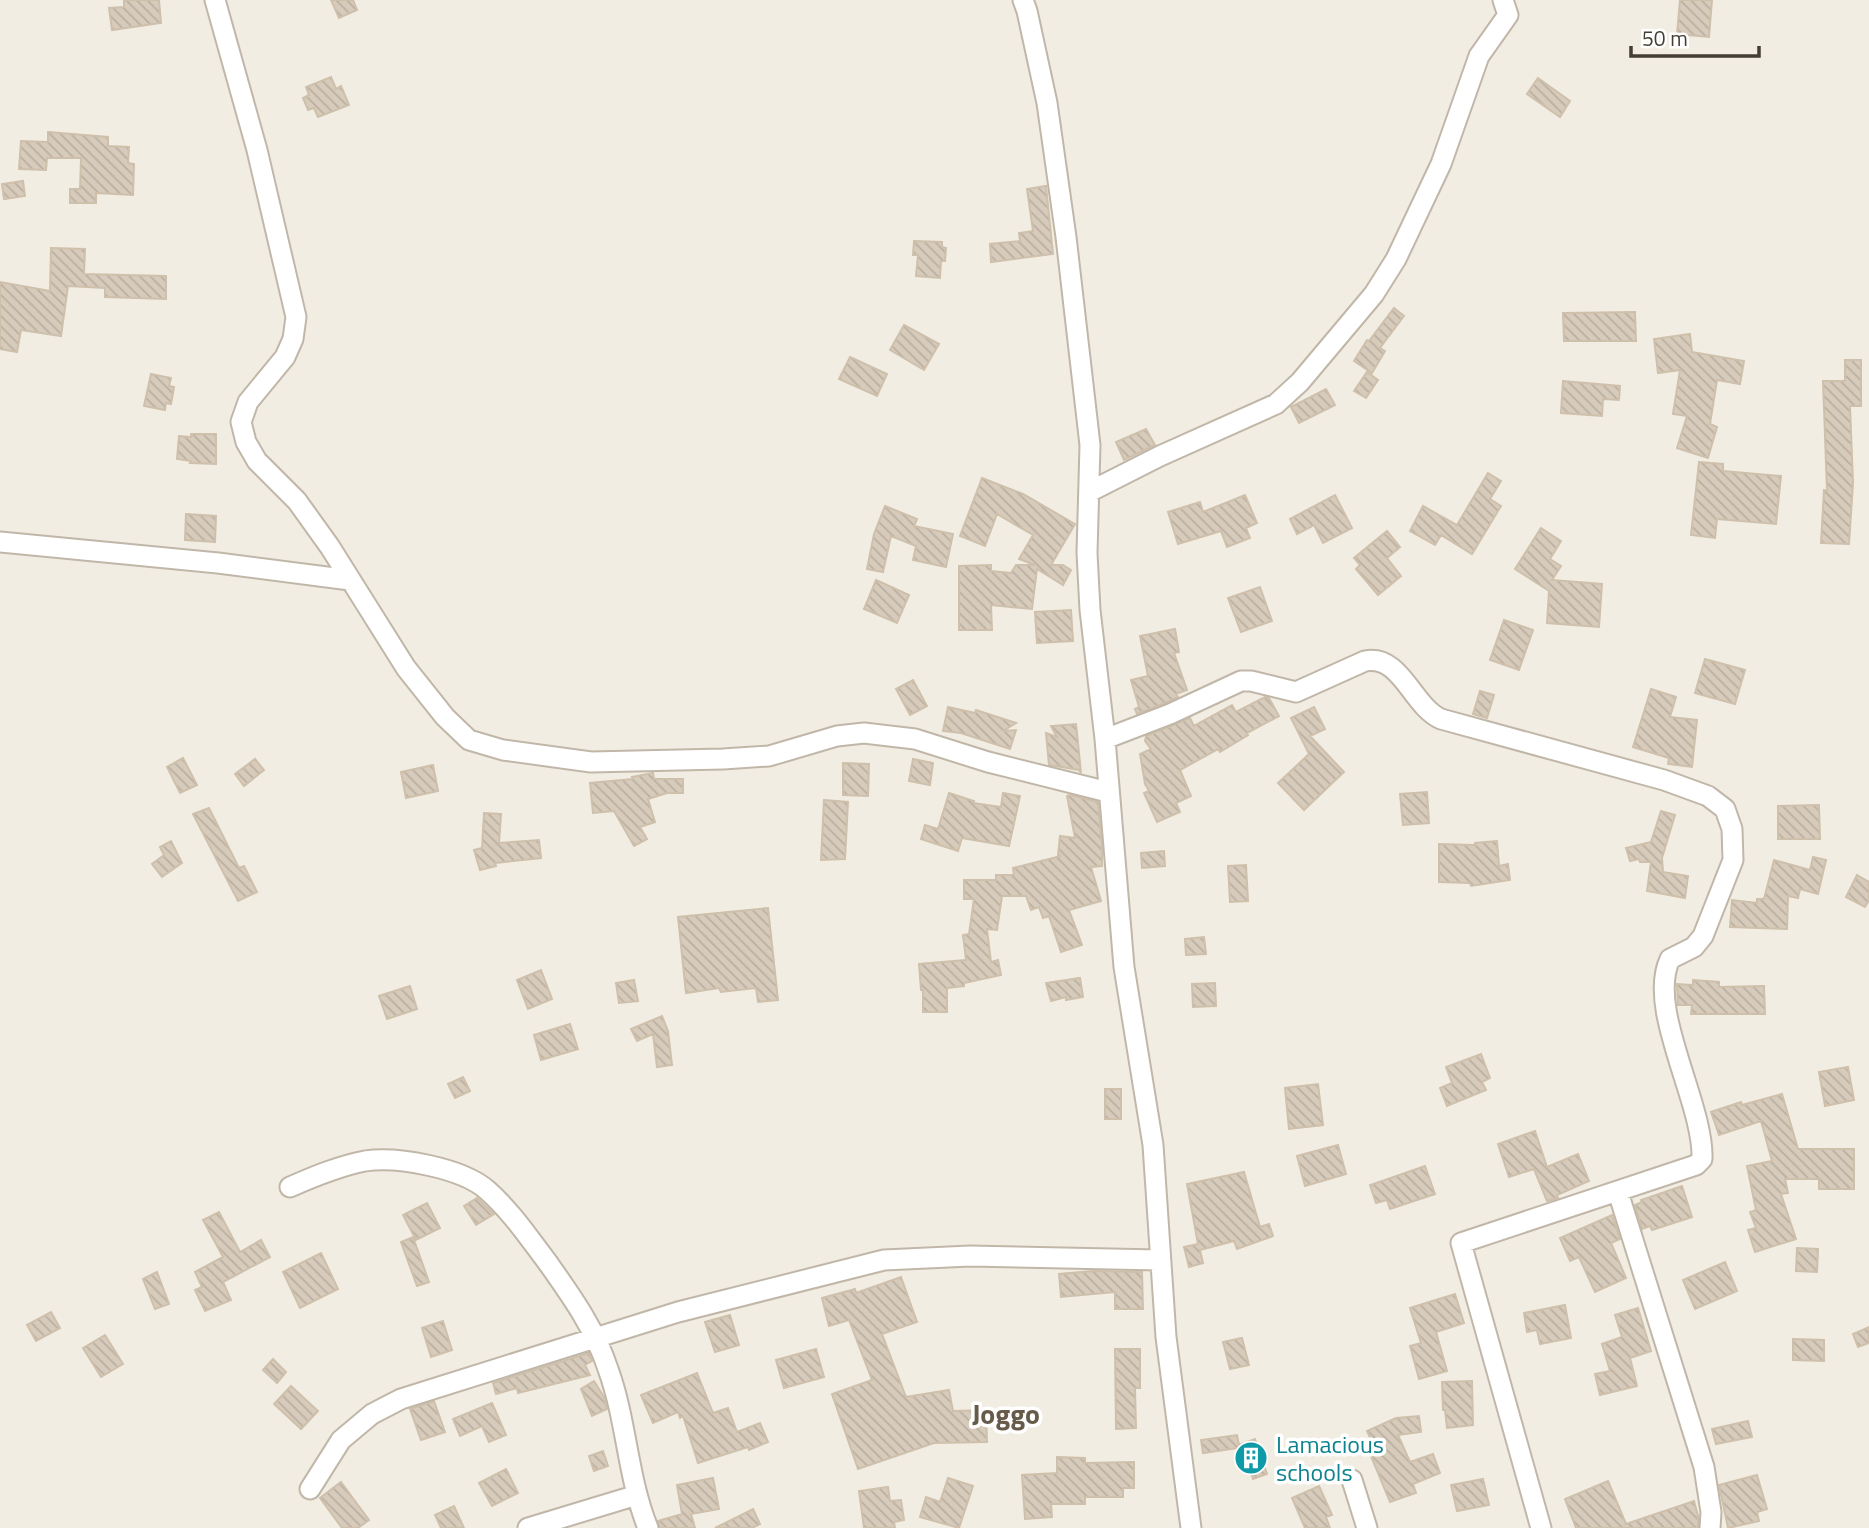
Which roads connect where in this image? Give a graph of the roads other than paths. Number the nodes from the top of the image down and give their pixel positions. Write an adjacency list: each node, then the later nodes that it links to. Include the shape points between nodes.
1 (215, 0): 6 (street, via 257,150 296,317 285,357 248,402 241,422 257,461 296,501)
2 (1023, 0): 4 (street, via 1046,103 1066,237 1090,445)
3 (1503, 0): 4 (street, via 1508,15 1479,56 1441,164 1396,259 1374,294 1300,382 1276,404)
4 (1089, 492): 7 (street, via 1087,564)
5 (0, 542): 6 (street)
6 (350, 580): 8 (street, via 406,668 445,717 469,740 503,750 591,762 723,760 769,756 864,733 915,739)
7 (1105, 739): 8 (street); 10 (street, via 1241,681 1296,692 1376,659 1393,668 1429,713 1441,719 1664,780 1707,796 1725,809 1732,829 1733,860 1703,936 1694,947 1670,959 1665,977 1667,1015 1695,1114 1702,1159)
8 (1108, 792): 11 (street, via 1124,967 1153,1145)
9 (290, 1187): 12 (street, via 369,1161 445,1168 485,1188 523,1229)
10 (1618, 1192): 20 (street, via 1461,1242); 21 (street, via 1704,1467)
11 (1159, 1260): 12 (street, via 970,1256 884,1260); 18 (street)
12 (596, 1336): 14 (street, via 424,1390 372,1414 341,1440); 15 (street, via 622,1416)
13 (1352, 1480): 19 (street)
14 (310, 1489)
15 (637, 1494): 16 (street); 17 (street)
16 (528, 1528)
17 (648, 1528)
18 (1191, 1528)
19 (1367, 1528)
20 (1541, 1528)
21 (1710, 1528)

